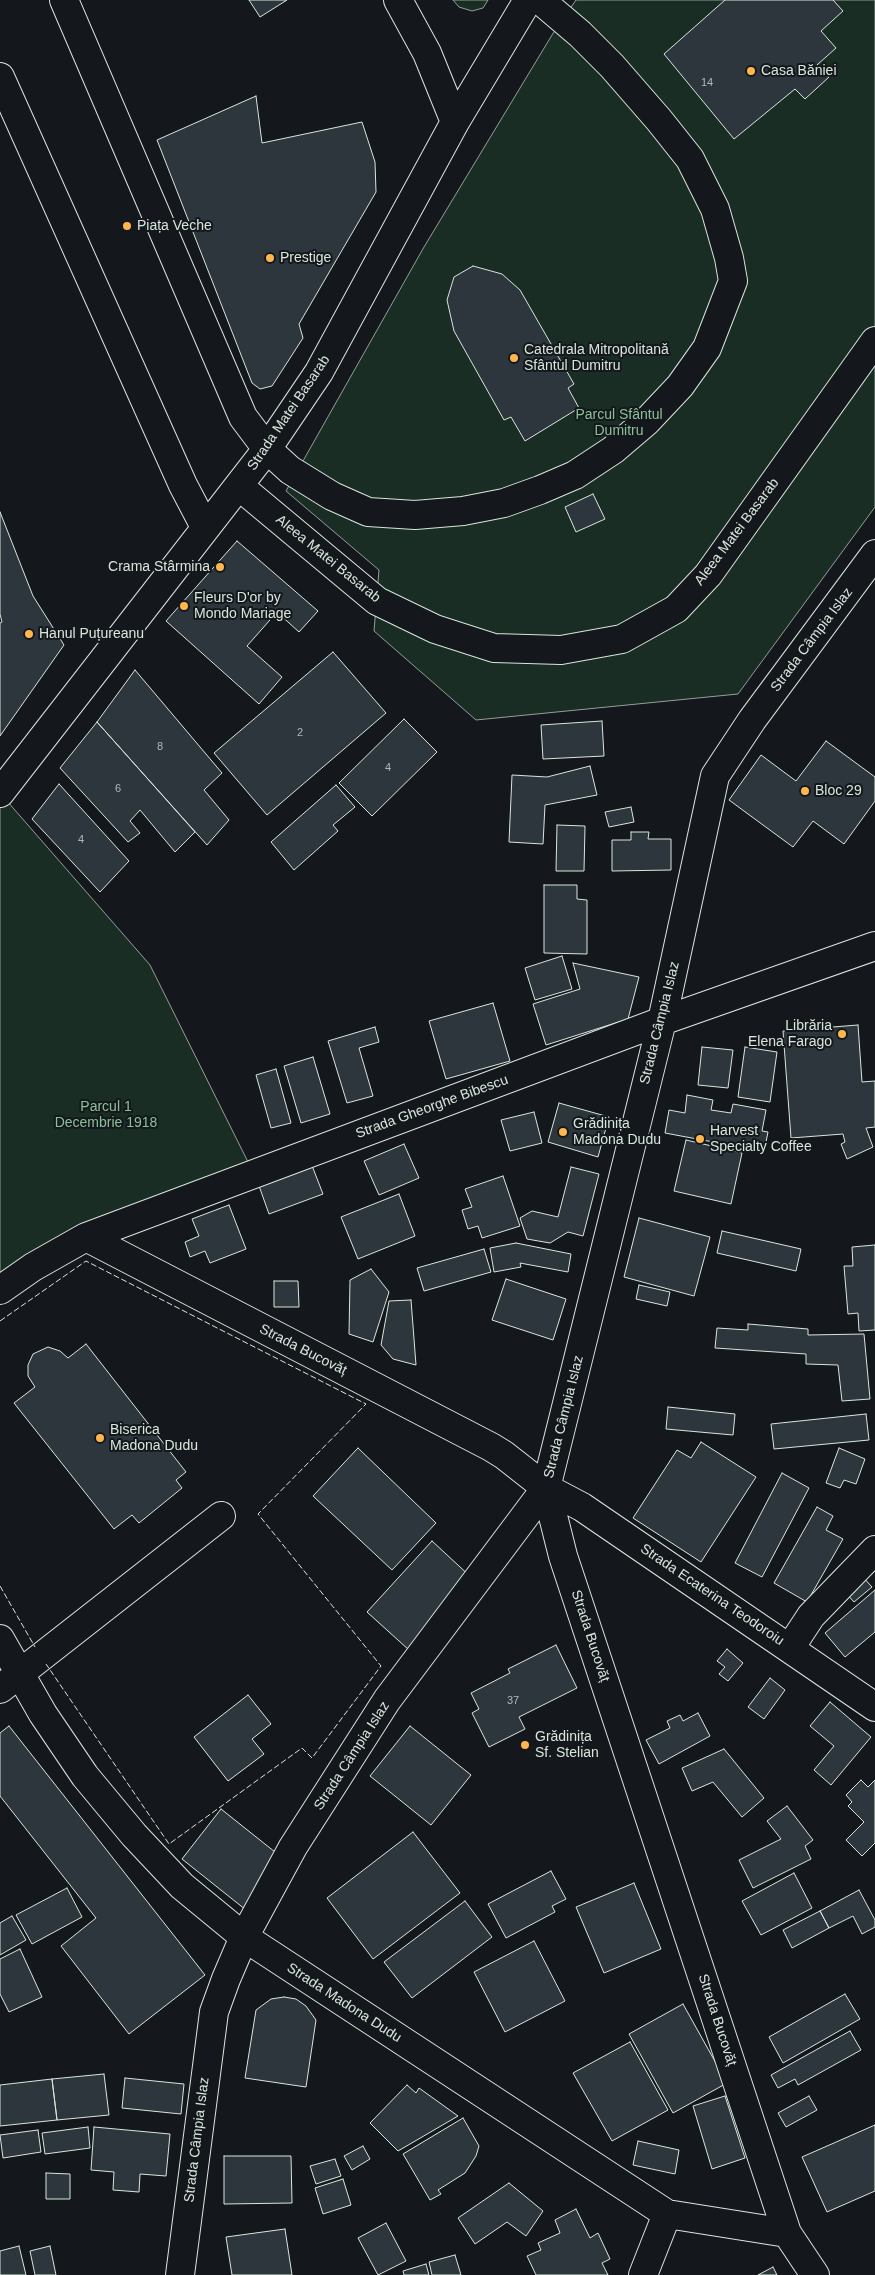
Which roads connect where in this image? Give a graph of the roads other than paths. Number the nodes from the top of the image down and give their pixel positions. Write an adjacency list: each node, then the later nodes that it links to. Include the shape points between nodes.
1 (64, 0): 8 (street, via 240,409)
2 (398, 0): 6 (street, via 427,52)
3 (528, 0): 6 (street, Strada Matei Basarab)
4 (540, 0): 8 (street, via 580,34 660,120 690,159 715,209 733,281 708,348 680,386 614,450 575,475 504,503 415,515 368,512 332,496 290,470)
5 (0, 77): 10 (street, via 183,485)
6 (454, 122): 8 (street, Strada Matei Basarab, via 320,372)
7 (875, 341): 9 (street, Aleea Matei Basarab, via 708,575 676,609 622,638 562,650 494,648 435,629 377,601)
8 (267, 450): 9 (street, Strada Matei Basarab)
9 (239, 486): 10 (street, Strada Matei Basarab)
10 (205, 527): 12 (street, Strada Matei Basarab)
11 (875, 554): 14 (street, Strada Câmpia Islaz, via 752,720 715,776)
12 (0, 793)
13 (875, 946): 14 (street, Strada Gheorghe Bibescu)
14 (662, 1021): 15 (street, Strada Gheorghe Bibescu); 17 (street, Strada Câmpia Islaz)
15 (86, 1237): 16 (street, Strada Gheorghe Bibescu); 17 (street, Strada Bucovăț, via 491,1447)
16 (0, 1290)
17 (546, 1488): 21 (street, Strada Ecaterina Teodoroiu, via 582,1507); 24 (street, Strada Câmpia Islaz, via 388,1700 293,1847); 26 (street, Strada Bucovăț, via 572,1583)
18 (221, 1516): 22 (street)
19 (875, 1550): 21 (street, via 810,1616)
20 (0, 1639): 22 (street, Strada Madona Dudu)
21 (790, 1648): 23 (street, Strada Ecaterina Teodoroiu)
22 (9, 1681): 24 (street, Strada Madona Dudu, via 43,1714 86,1776 134,1835 182,1886)
23 (875, 1707)
24 (244, 1937): 25 (street, Strada Madona Dudu); 27 (street, Strada Câmpia Islaz, via 214,2012)
25 (667, 2214): 26 (street, Strada Madona Dudu); 28 (street)
26 (788, 2233): 29 (street, Strada Bucovăț)
27 (180, 2275)
28 (643, 2275)
29 (815, 2275)

